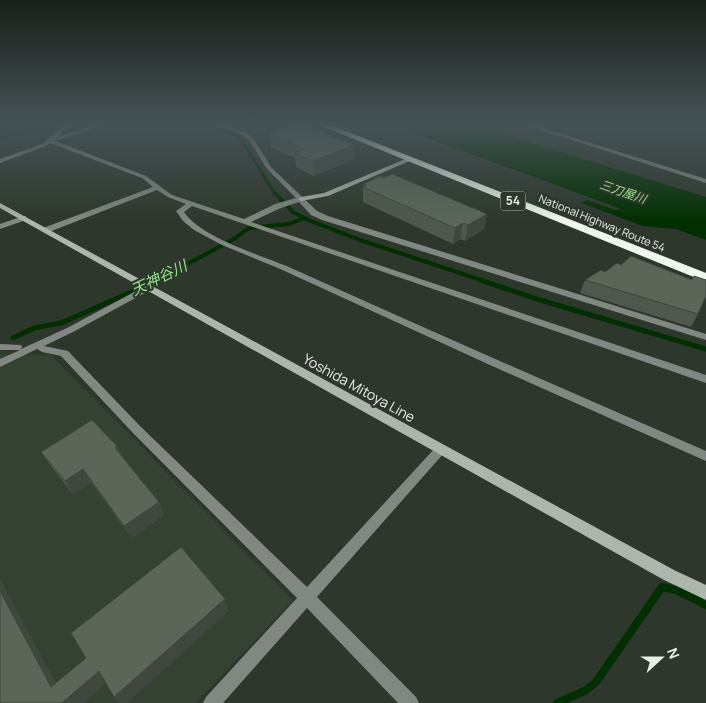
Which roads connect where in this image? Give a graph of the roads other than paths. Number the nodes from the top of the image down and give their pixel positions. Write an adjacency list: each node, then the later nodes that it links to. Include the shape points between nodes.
1 (91, 157): 7 (street, via 144,177)
2 (262, 157): 8 (street)
3 (404, 157): 5 (highway, National Highway Route 54 / 54)
4 (629, 157): 6 (street)
5 (410, 159): 8 (main road, via 326,195); 15 (highway, National Highway Route 54 / 54)
6 (706, 181)
7 (158, 187): 9 (street, via 170,196); 14 (street)
8 (300, 199): 12 (street); 17 (street, via 324,218)
9 (191, 204): 12 (street); 24 (street, via 182,208 182,214 190,223 219,241)
10 (0, 205): 11 (main road, Yoshida Mitoya Line)
11 (23, 218): 13 (street); 14 (main road, Yoshida Mitoya Line)
12 (244, 222): 22 (street)
13 (0, 227)
14 (46, 230): 16 (main road, Yoshida Mitoya Line)
15 (706, 278)
16 (149, 287): 21 (street); 23 (main road, Yoshida Mitoya Line)
17 (706, 337)
18 (0, 347): 19 (street)
19 (18, 347)
20 (42, 349): 26 (street, via 64,353 136,429)
21 (0, 363)
22 (706, 379)
23 (440, 450): 25 (main road, Yoshida Mitoya Line); 26 (street)
24 (706, 456)
25 (706, 592)
26 (308, 598): 27 (street); 28 (street)
27 (212, 703)
28 (410, 703)

